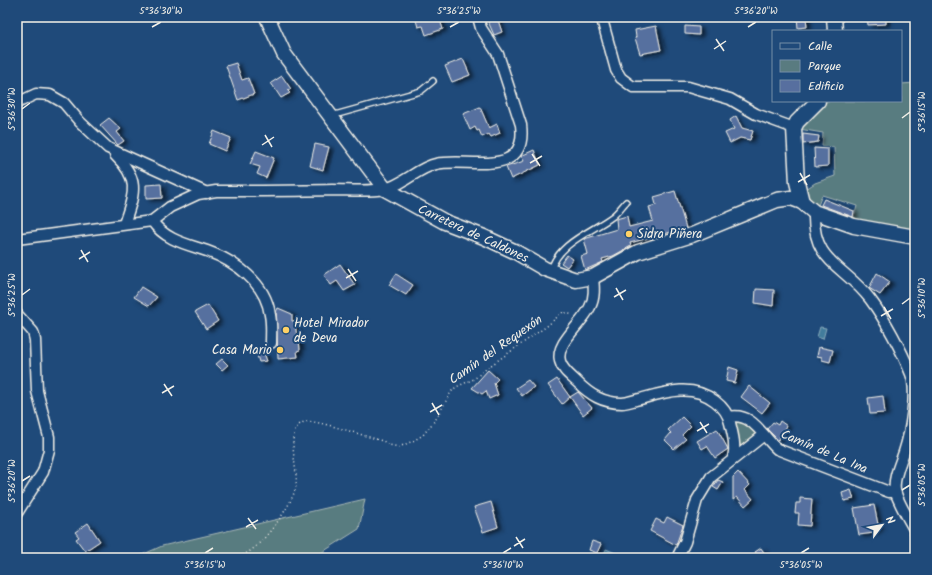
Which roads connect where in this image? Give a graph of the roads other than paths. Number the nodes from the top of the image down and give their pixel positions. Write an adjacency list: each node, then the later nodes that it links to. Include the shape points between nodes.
1 (267, 17): 9 (street, Carretera de Caldones, via 284,54)
2 (478, 17): 12 (street, via 481,28 498,54 521,125 522,136 518,151 512,157 492,162 436,164)
3 (603, 17): 10 (street, via 606,39 616,70 633,87 688,87 730,99 756,114)
4 (834, 17): 5 (street)
5 (835, 30)
6 (433, 81): 9 (lane, via 421,91)
7 (817, 102): 10 (street, via 796,122)
8 (17, 103): 11 (street, via 42,93 57,98)
9 (330, 116): 12 (street, Carretera de Caldones)
10 (794, 128): 15 (street, via 797,182)
11 (108, 148): 13 (street); 18 (street, via 122,161 133,180 134,194)
12 (385, 189): 13 (street); 21 (street, Carretera de Caldones, via 445,222 484,237)
13 (207, 193): 17 (street, via 198,194 170,207)
14 (626, 202): 21 (lane, via 614,215 574,240 554,260)
15 (802, 202): 16 (street); 22 (street, Carretera de Caldones, via 791,198 777,200 692,235 638,252)
16 (814, 212): 19 (street, via 854,226); 25 (street, via 818,244 827,258 870,299)
17 (152, 221): 18 (street); 24 (street, via 174,240 222,257 245,272 265,299 270,315)
18 (124, 224): 20 (street)
19 (915, 237)
20 (17, 239)
21 (551, 271): 22 (street, Carretera de Caldones, via 576,280)
22 (593, 277): 26 (street, via 591,306 564,342 560,353 564,370 587,392 600,400 622,403 668,391 686,390 707,395 719,404)
23 (17, 314): 30 (street, via 33,332 35,340 36,391 49,437 49,450 43,472)
24 (271, 343)
25 (913, 377): 29 (street, via 912,426 895,480)
26 (729, 418): 27 (street, Camín de La Ina, via 736,416 747,419); 28 (street, via 735,442)
27 (764, 435): 28 (street); 29 (street, Camín de La Ina, via 777,449 889,492)
28 (733, 458): 32 (street, via 711,477 697,500)
29 (895, 492): 31 (street)
30 (17, 513)
31 (915, 531)
32 (678, 558)

